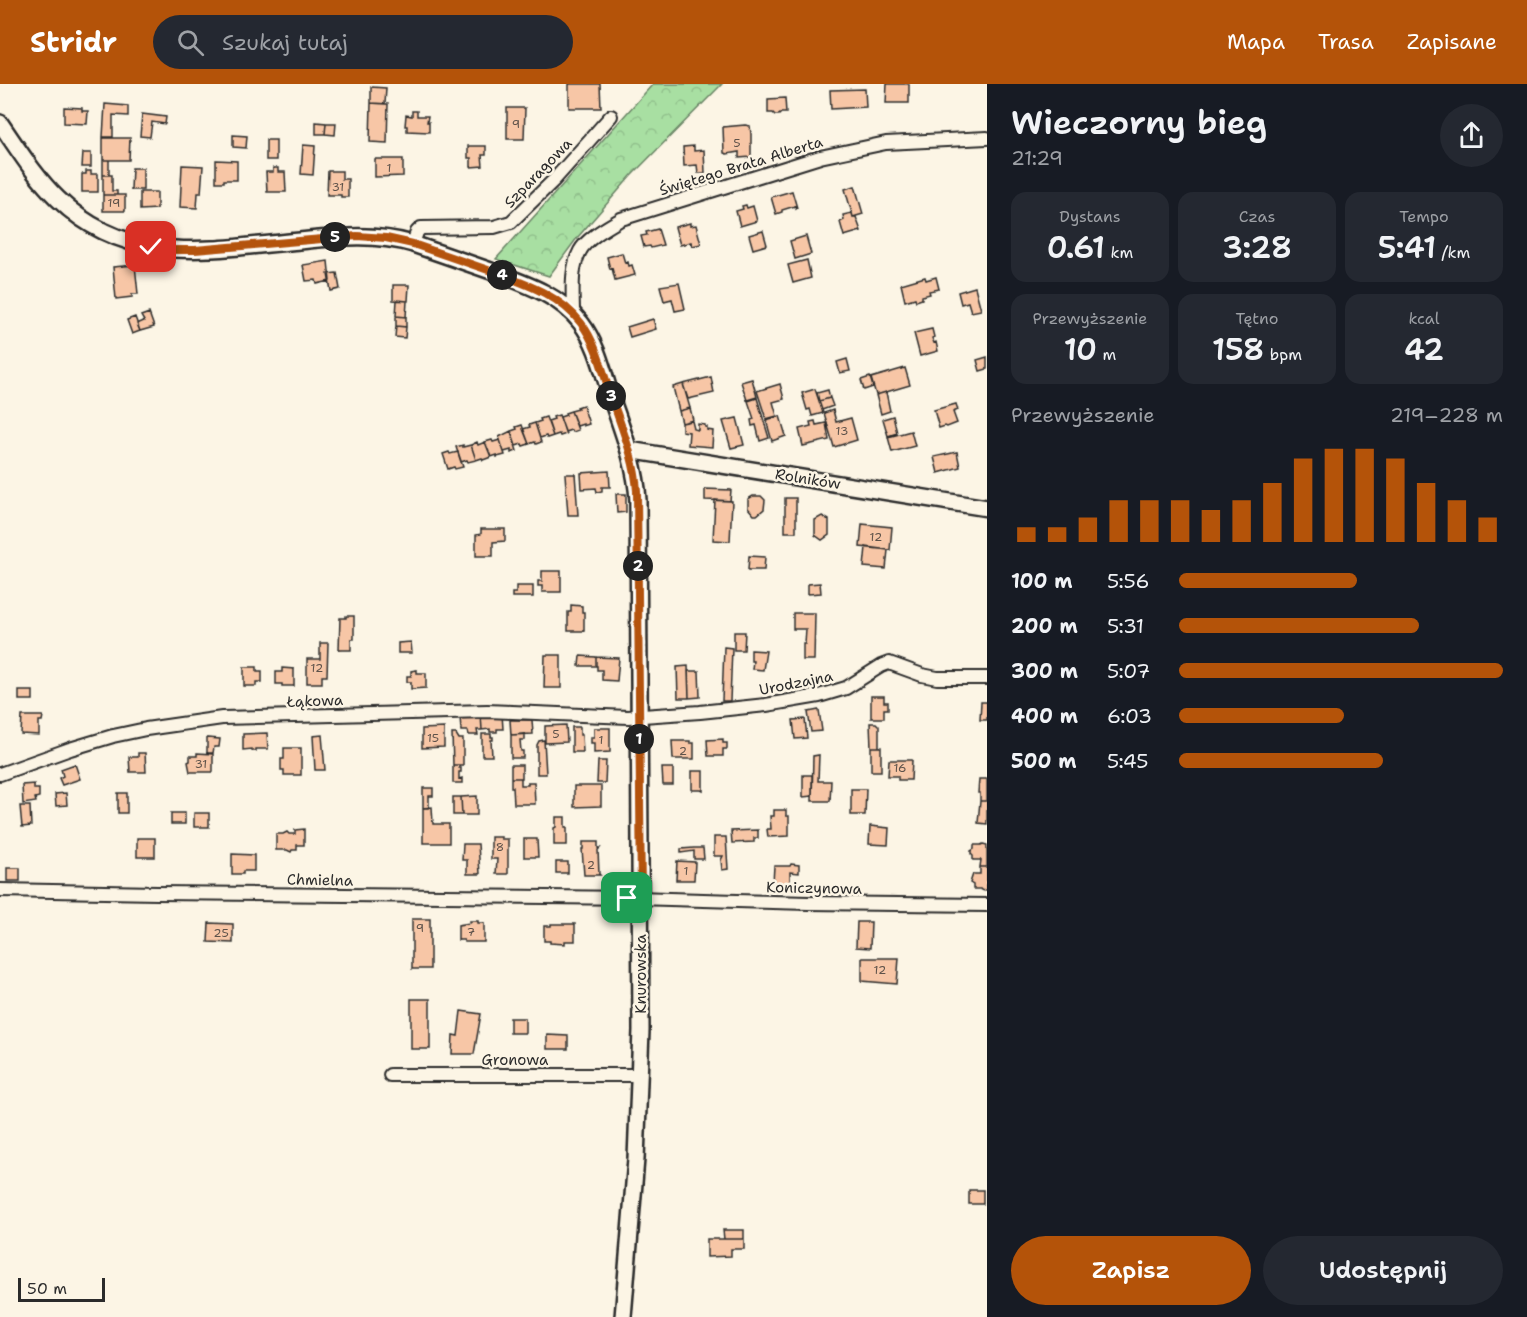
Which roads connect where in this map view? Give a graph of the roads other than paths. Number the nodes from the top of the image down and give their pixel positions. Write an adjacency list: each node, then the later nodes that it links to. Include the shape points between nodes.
1 (611, 116): 4 (street, Szparagowa, via 511,222 494,227 421,228)
2 (0, 123): 4 (street, Knurowska, via 57,198 92,225 128,242 188,251 357,236)
3 (987, 138): 5 (street, Świętego Brata Alberta, via 886,143 820,157 621,219 596,234 580,250 574,269)
4 (413, 244): 5 (street, Knurowska, via 532,286)
5 (573, 313): 6 (street, Knurowska, via 596,352)
6 (629, 450): 7 (street, Rolników); 9 (street, Knurowska, via 638,500)
7 (987, 508)
8 (987, 678): 9 (street, Urodzajna, via 937,678 889,663 846,688 819,696)
9 (639, 717): 10 (street, Łąkowa, via 487,711 222,718 113,736); 12 (street, Knurowska)
10 (0, 774)
11 (0, 890): 12 (street, Chmielna)
12 (641, 898): 13 (street, Koniczynowa); 15 (street, Knurowska)
13 (987, 905)
14 (390, 1075): 15 (street, Gronowa)
15 (640, 1075): 16 (street, Knurowska)
16 (623, 1317)

